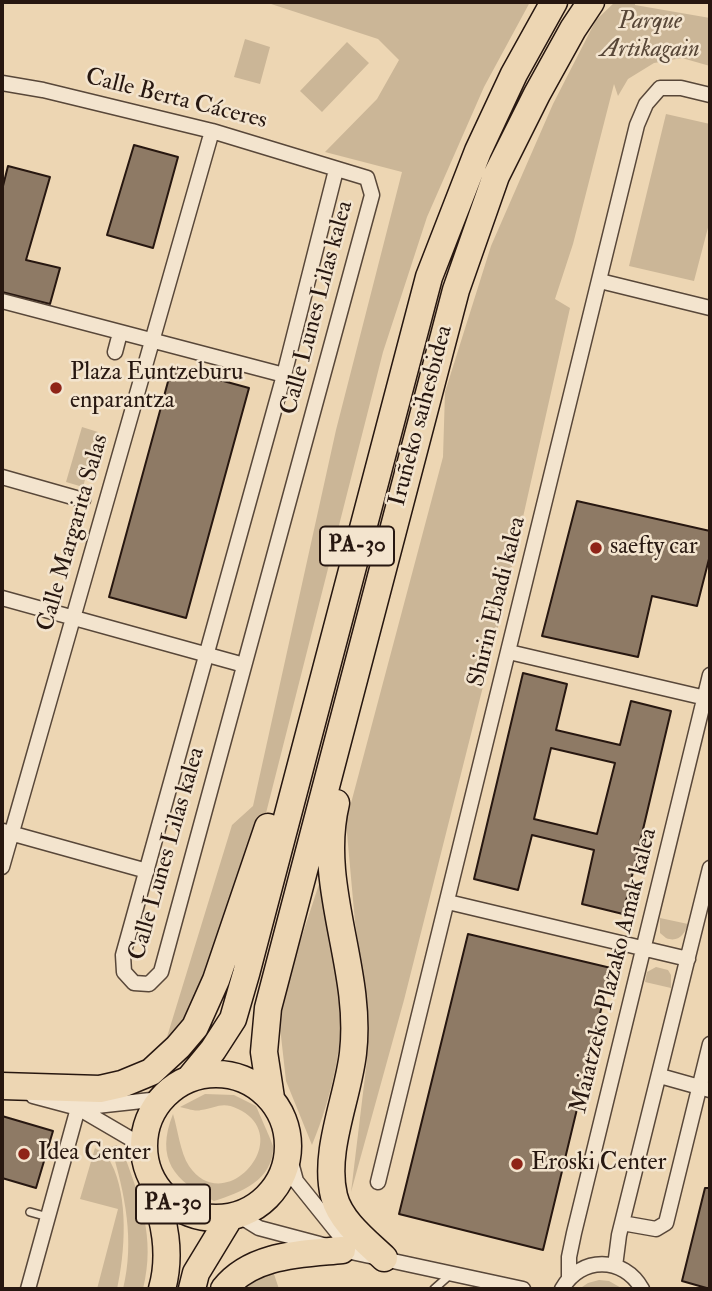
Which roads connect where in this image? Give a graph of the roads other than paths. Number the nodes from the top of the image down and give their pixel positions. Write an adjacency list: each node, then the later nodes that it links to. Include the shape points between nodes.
1 (591, 2): 14 (highway, Iruñeko saihesbidea / PA-30, via 496,176 456,290)
2 (549, 10): 15 (highway, Iruñeko saihesbidea / PA-30, via 478,151 429,276)
3 (2, 83): 5 (street, Calle Berta Cáceres)
4 (710, 95): 7 (street, Shirin Ebadi kalea, via 660,88 646,104)
5 (212, 131): 6 (street, Calle Berta Cáceres); 11 (street, Calle Margarita Salas)
6 (336, 170): 13 (street, Calle Lunes Lilas kalea); 22 (street, Calle Lunes Lilas kalea, via 367,178 372,195)
7 (600, 281): 9 (street); 20 (street, Shirin Ebadi kalea)
8 (3, 305): 10 (street)
9 (710, 308)
10 (120, 332): 11 (street); 12 (street)
11 (152, 340): 13 (street); 19 (street, Calle Margarita Salas)
12 (115, 352)
13 (284, 374): 21 (street, Calle Lunes Lilas kalea)
14 (420, 419): 37 (highway, Iruñeko saihesbidea / PA-30, via 268,1008 264,1052); 49 (highway, via 414,500 331,821 331,858 354,1029 334,1144 334,1198 346,1218)
15 (385, 440): 34 (highway, Iruñeko saihesbidea / PA-30, via 233,1019); 35 (highway, via 346,540 277,800 216,980 195,1027 151,1072 122,1084 100,1089)
16 (6, 474): 17 (street)
17 (83, 500)
18 (2, 598): 19 (street)
19 (73, 618): 21 (street); 25 (street, Calle Margarita Salas)
20 (509, 652): 24 (street); 29 (street, Shirin Ebadi kalea)
21 (206, 654): 22 (street); 28 (street, Calle Lunes Lilas kalea)
22 (244, 665): 28 (street, Calle Lunes Lilas kalea, via 161,972 149,984 134,983 124,972 123,955)
23 (710, 675): 24 (street, Maiatzeko Plazako Amak kalea)
24 (707, 698): 30 (street, Maiatzeko Plazako Amak kalea)
25 (6, 832): 26 (street, Calle Margarita Salas); 28 (street)
26 (2, 867)
27 (710, 868): 31 (street)
28 (147, 871)
29 (448, 902): 30 (street); 43 (street, Shirin Ebadi kalea)
30 (643, 950): 31 (street); 52 (street, Maiatzeko Plazako Amak kalea, via 574,1233)
31 (688, 959): 33 (street)
32 (710, 1044): 36 (street)
33 (660, 1076): 36 (street); 47 (street)
34 (190, 1078): 37 (highway, PA-30, via 211,1073 234,1075); 38 (highway, PA-30)
35 (2, 1087): 39 (street)
36 (705, 1089): 47 (street, via 666,1223 656,1229)
37 (271, 1098): 41 (highway, PA-30, via 287,1132)
38 (160, 1099): 39 (street); 40 (highway, PA-30, via 145,1129)
39 (78, 1108): 40 (street); 46 (street)
40 (143, 1146): 42 (highway, PA-30)
41 (288, 1151): 45 (highway, PA-30, via 273,1191); 49 (street, via 296,1181 341,1237)
42 (152, 1181): 45 (highway, PA-30, via 166,1199 185,1212 207,1218); 54 (highway, PA-30, via 164,1222 168,1268)
43 (379, 1182)
44 (30, 1212): 46 (lane)
45 (234, 1216): 48 (street, via 259,1228); 55 (highway, PA-30, via 196,1273)
46 (48, 1217): 53 (street)
47 (622, 1223): 50 (street)
48 (342, 1250): 49 (street); 56 (highway, via 291,1254 259,1263)
49 (384, 1258): 51 (street)
50 (615, 1266): 52 (street, via 591,1265); 59 (street, via 628,1272)
51 (452, 1273): 57 (lane); 58 (street)
52 (566, 1284)
53 (28, 1289)
54 (162, 1289)
55 (192, 1289)
56 (224, 1289)
57 (434, 1289)
58 (523, 1289)
59 (642, 1289)

